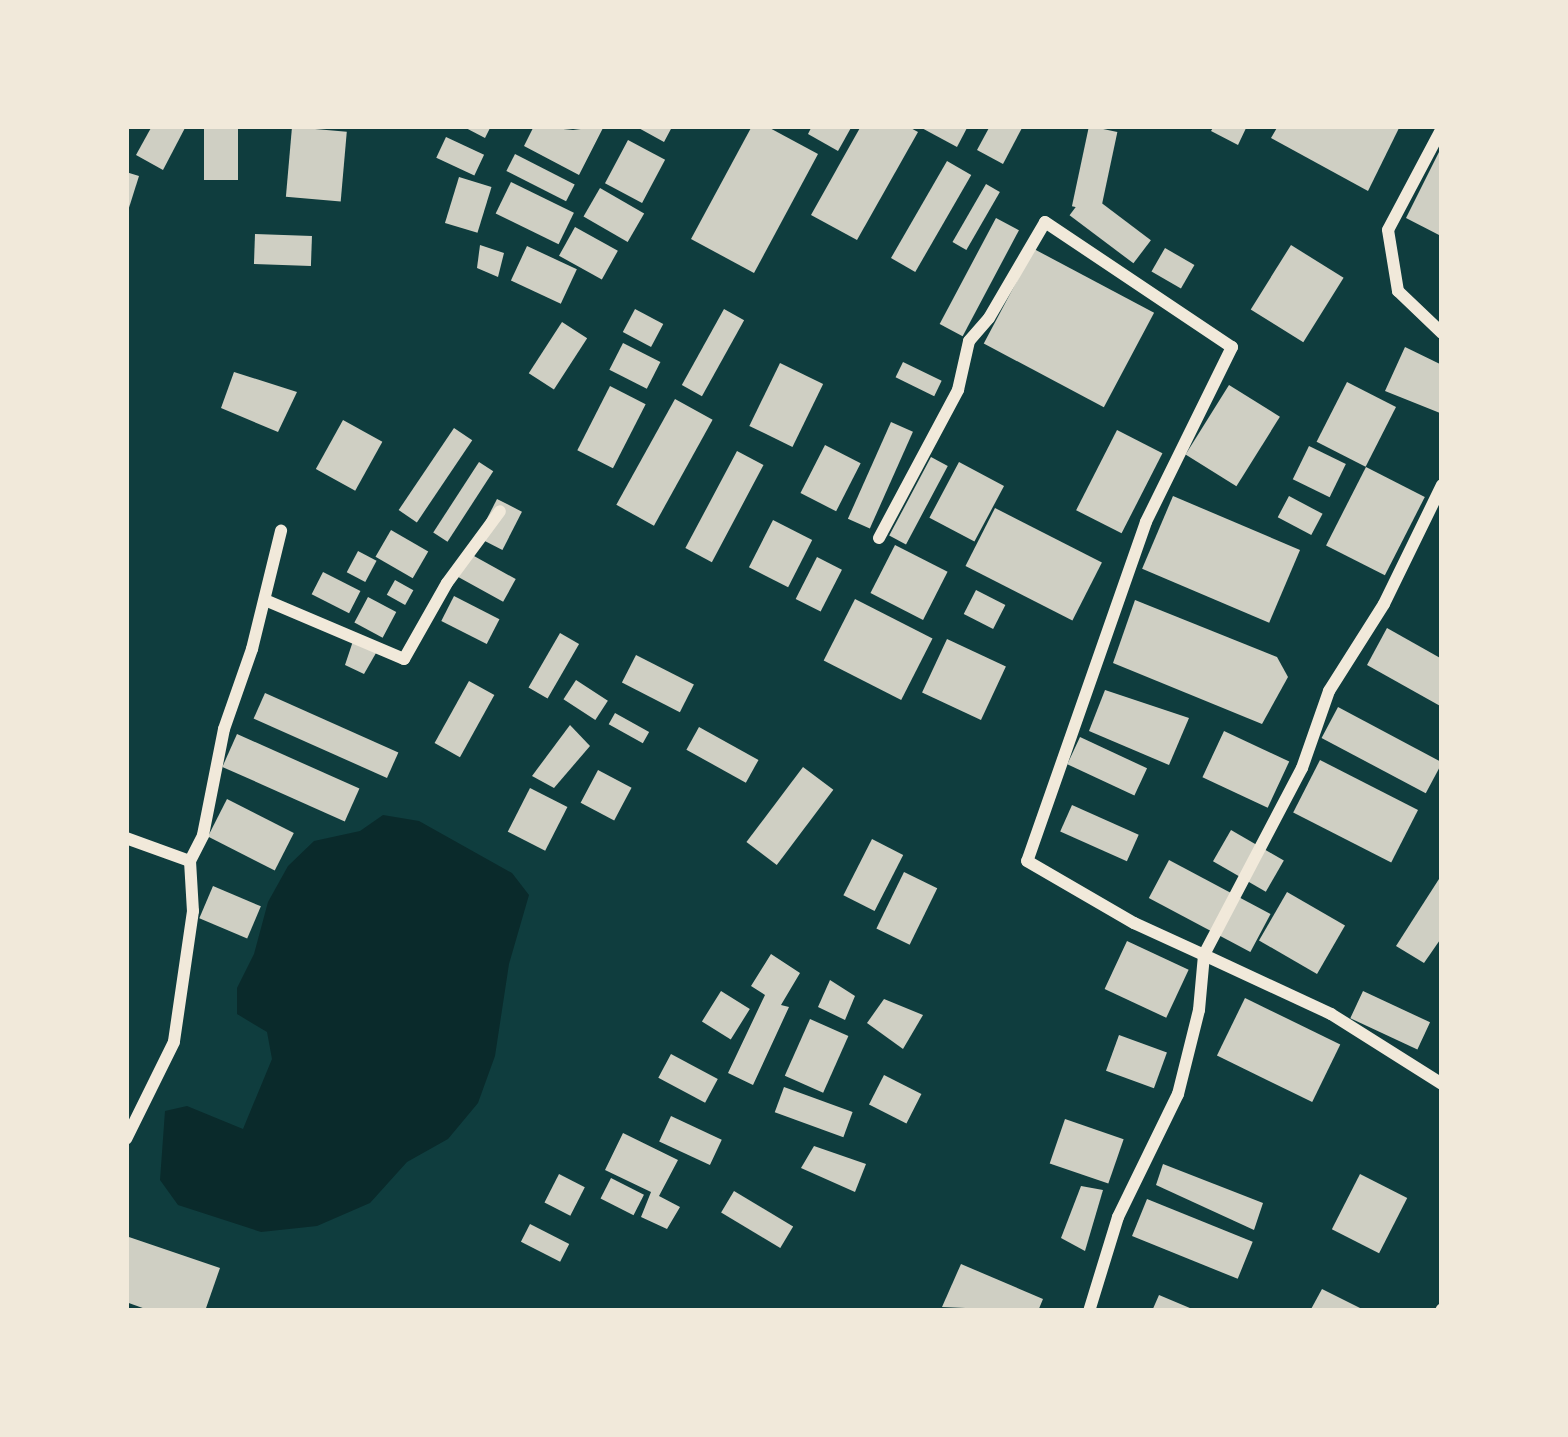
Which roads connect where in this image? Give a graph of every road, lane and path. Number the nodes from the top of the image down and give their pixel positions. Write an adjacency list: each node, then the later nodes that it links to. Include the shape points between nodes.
1 (1442, 128): 2 (street, via 1388,230 1398,290)
2 (1442, 333)
3 (1442, 485): 10 (street, via 1384,604 1329,691 1302,767)
4 (500, 511): 7 (street, via 404,659)
5 (281, 531): 7 (street)
6 (879, 538): 10 (street, via 958,390 969,341 1045,222 1232,347 1146,522 1027,861)
7 (266, 600): 9 (street)
8 (126, 838): 9 (street)
9 (190, 861): 12 (street, via 193,911 174,1042)
10 (1204, 955): 11 (street, via 1331,1014); 13 (street, via 1178,1094 1118,1217)
11 (1442, 1084)
12 (126, 1138)
13 (1089, 1311)

